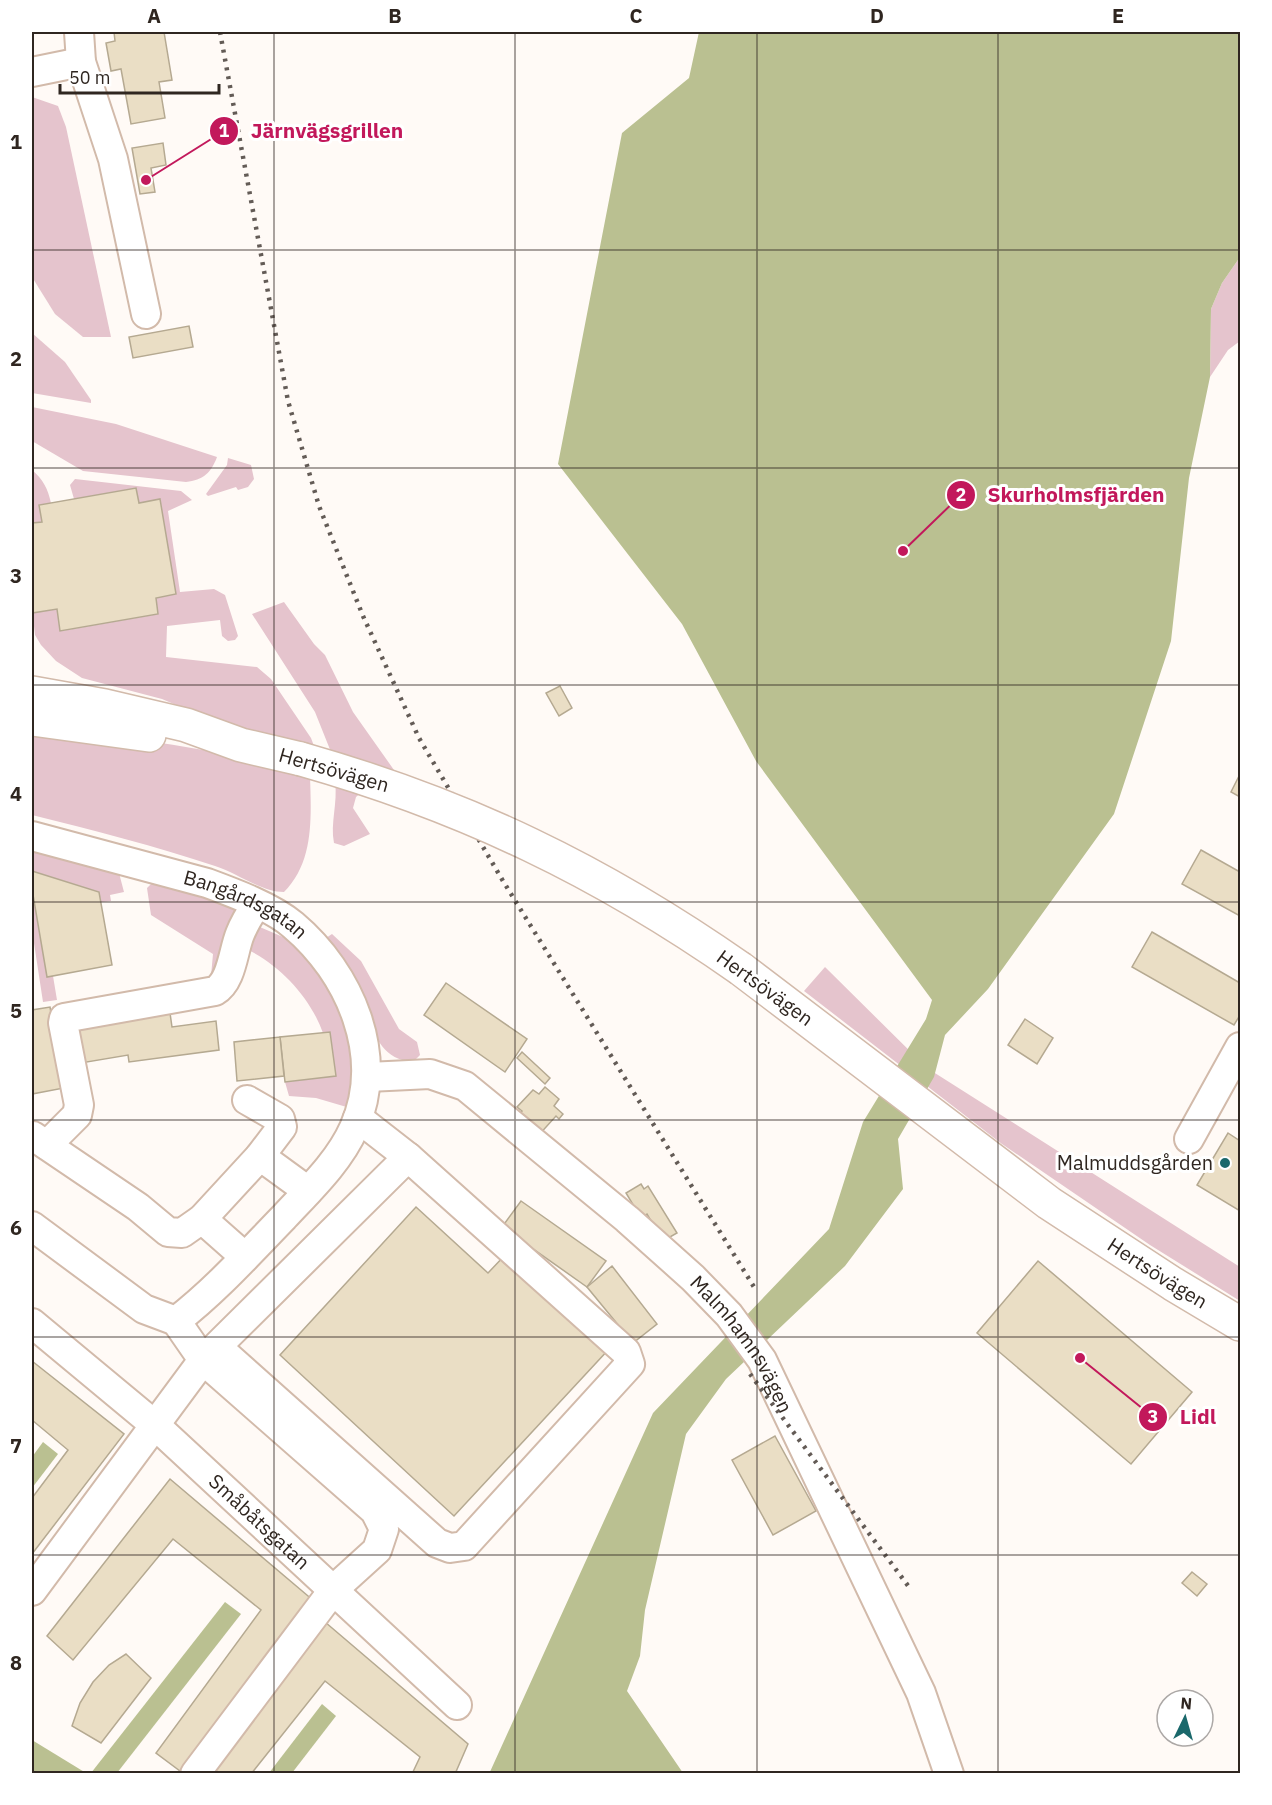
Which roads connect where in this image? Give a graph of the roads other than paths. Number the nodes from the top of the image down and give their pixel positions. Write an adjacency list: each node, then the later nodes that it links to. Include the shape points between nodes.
1 (79, 32): 2 (street)
2 (81, 62): 3 (street); 4 (street, via 113,159)
3 (32, 72)
4 (146, 314)
5 (32, 708): 24 (main road, Hertsövägen, bridge, via 301,759 425,798 524,840 623,892 741,969 1089,1230)
6 (32, 836): 7 (street, Bangårdsgatan, via 207,883)
7 (256, 905): 9 (street, Bangårdsgatan, via 291,923 333,966 353,1006); 13 (street, via 239,935 221,988 64,1018 80,1105 77,1115)
8 (1240, 1047): 12 (street)
9 (368, 1077): 11 (street); 31 (street, Malmhamnsvägen, via 430,1074 465,1086 627,1219 729,1315 762,1360 921,1693)
10 (247, 1100): 14 (street, via 280,1119 282,1126)
11 (358, 1118): 15 (street); 16 (street, via 338,1156)
12 (1189, 1139)
13 (39, 1140): 17 (street, via 168,1232 182,1233)
14 (260, 1156): 16 (street); 17 (street)
15 (408, 1157): 21 (street); 25 (street, via 629,1358 630,1364 464,1546 450,1548 437,1544)
16 (308, 1191): 19 (street)
17 (202, 1219): 20 (street)
18 (32, 1227): 22 (street, via 144,1309)
19 (265, 1236): 20 (street); 21 (street)
20 (245, 1257): 22 (street, via 210,1295)
21 (298, 1266): 25 (street)
22 (176, 1321): 25 (street)
23 (32, 1323): 26 (street, Småbåtsgatan)
24 (1240, 1324)
25 (210, 1354): 26 (street); 27 (street, via 381,1520 383,1540 377,1550)
26 (156, 1426): 27 (street, Småbåtsgatan); 28 (street)
27 (334, 1589): 29 (street, Småbåtsgatan); 30 (street)
28 (32, 1591)
29 (457, 1705)
30 (195, 1773)
31 (949, 1773)

